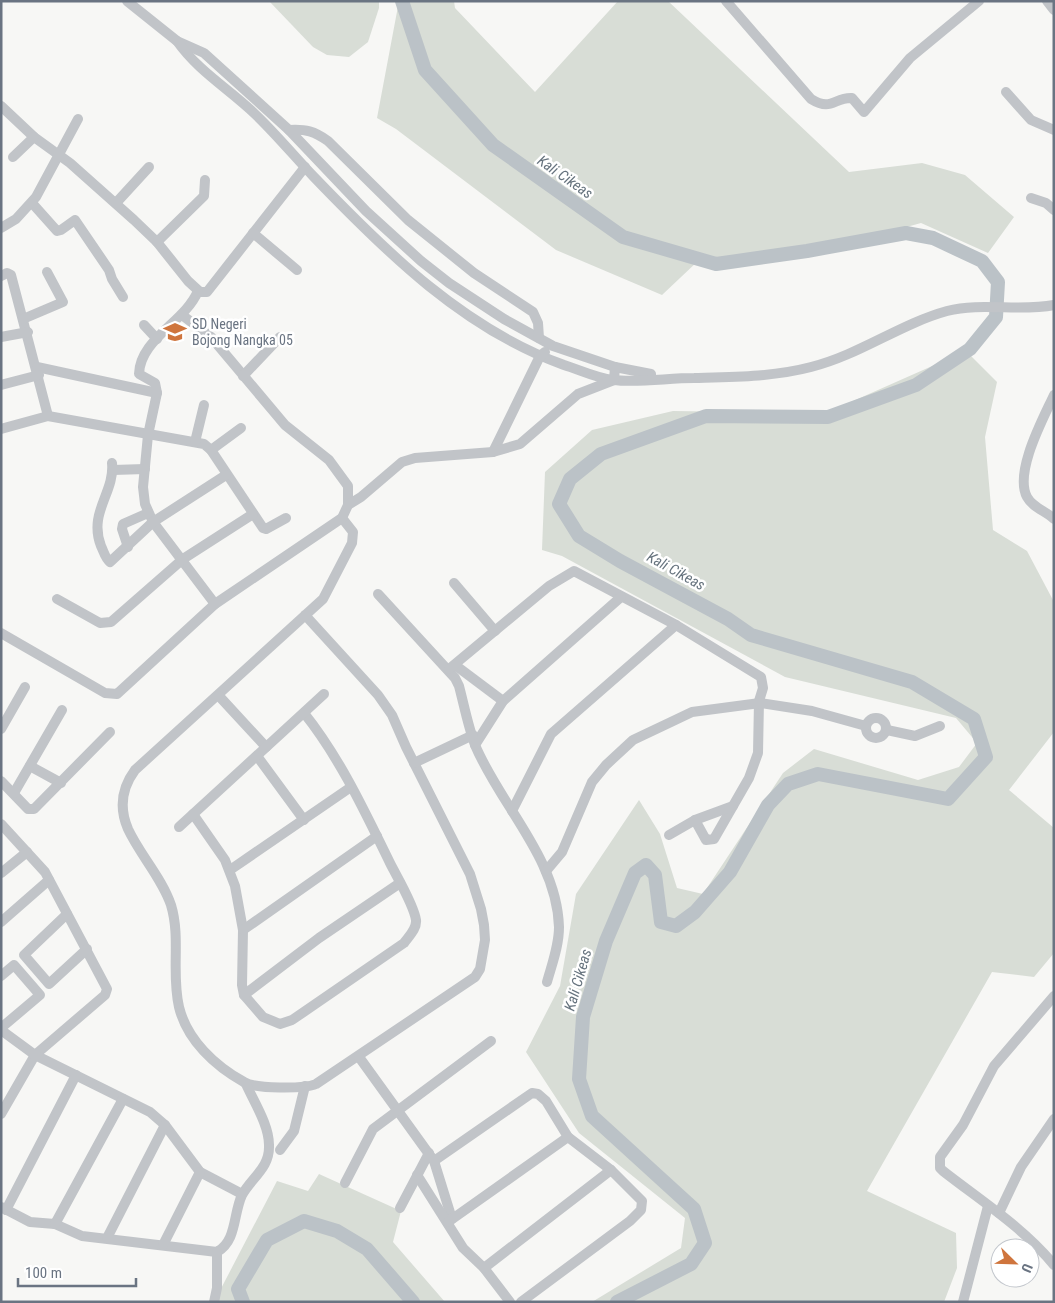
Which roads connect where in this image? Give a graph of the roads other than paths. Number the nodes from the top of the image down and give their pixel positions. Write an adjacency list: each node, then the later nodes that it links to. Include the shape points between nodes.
1 (127, 1): 6 (street)
2 (726, 1): 3 (street, via 811,99 820,105 830,106 852,98 864,112 910,58)
3 (979, 1)
4 (1047, 1): 5 (street)
5 (1054, 10)
6 (177, 41): 10 (street, via 204,53); 16 (street, via 192,60 254,113)
7 (1006, 92): 11 (street, via 1031,120)
8 (1, 106): 12 (street)
9 (78, 119): 13 (street)
10 (289, 130): 37 (street, via 366,211 421,261 474,300); 37 (street, via 306,129 328,141 408,220 474,273 533,312)
11 (1054, 130)
12 (34, 137): 13 (street); 14 (street)
13 (60, 156): 19 (street); 20 (street)
14 (13, 157)
15 (149, 166): 20 (street)
16 (305, 168): 23 (street); 40 (street, via 375,240 437,294)
17 (205, 180): 24 (street, via 204,196)
18 (1031, 198): 21 (street, via 1046,203)
19 (32, 203): 22 (street); 29 (street, via 57,231 75,220)
20 (116, 203): 24 (street)
21 (1054, 210)
22 (1, 228)
23 (252, 233): 25 (street); 28 (street, via 207,292)
24 (158, 242): 28 (street)
25 (297, 270)
26 (47, 272): 32 (street, via 63,302)
27 (1, 276): 32 (street, via 10,273)
28 (198, 291): 31 (street)
29 (123, 297)
30 (1054, 304): 45 (street, via 946,312 839,358 784,373)
31 (182, 314): 38 (street); 44 (street, via 212,337)
32 (24, 318): 34 (street)
33 (144, 325): 38 (street)
34 (28, 332): 35 (street); 42 (street)
35 (1, 337)
36 (280, 337): 44 (street)
37 (539, 338): 39 (street)
38 (157, 339): 43 (street, via 142,359)
39 (553, 346): 40 (street); 41 (street)
40 (540, 356): 46 (street); 58 (street)
41 (615, 367): 45 (street); 46 (street)
42 (38, 371): 47 (street); 48 (street); 52 (street)
43 (139, 374): 48 (street); 49 (street, via 155,383)
44 (243, 376): 61 (street, via 285,425 334,466 348,486)
45 (667, 378): 46 (street)
46 (614, 380): 58 (street, via 578,394 520,444)
47 (1, 385)
48 (132, 386): 49 (street)
49 (157, 393): 55 (street)
50 (1054, 395): 66 (street, via 1029,454 1024,470 1024,487 1034,505)
51 (204, 405): 56 (street)
52 (48, 416): 54 (street); 55 (street)
53 (241, 428): 57 (street)
54 (1, 429)
55 (148, 435): 56 (street); 59 (street)
56 (195, 442): 57 (street)
57 (210, 450): 60 (street)
58 (493, 452): 61 (street, via 415,458 402,462)
59 (145, 469): 63 (street, via 144,492); 67 (street, via 112,467 99,511 97,536 109,562)
60 (226, 475): 62 (street); 63 (street)
61 (348, 505): 65 (street)
62 (253, 514): 64 (street, via 266,529); 68 (street)
63 (150, 517): 67 (street); 67 (street, via 123,524); 68 (street)
64 (286, 518)
65 (342, 518): 73 (street); 74 (street, via 353,532 352,543 324,599)
66 (1054, 519)
67 (128, 547)
68 (183, 559): 72 (street, via 106,624); 73 (street)
69 (454, 583): 76 (street)
70 (378, 594): 78 (street)
71 (622, 597): 75 (street); 76 (street, via 582,574 570,571); 82 (street)
72 (57, 599)
73 (215, 604): 77 (street, via 114,695 105,693)
74 (305, 615): 81 (street); 92 (street, via 378,695 392,715)
75 (676, 626): 83 (street, via 760,677 763,688); 99 (street, via 551,734)
76 (495, 631): 78 (street)
77 (1, 633)
78 (452, 667): 82 (street); 89 (street)
79 (25, 687): 87 (street)
80 (324, 694): 85 (street)
81 (219, 696): 90 (street); 126 (street, via 135,770 124,791 122,810 133,840 171,906 175,926 175,983 186,1029 204,1053)
82 (503, 701): 89 (street)
83 (760, 703): 86 (street, via 812,711 866,726 873,738 883,736 887,730 915,736); 98 (street, via 758,753 749,778); 109 (street, via 692,712 620,750 592,782 562,852)
84 (62, 710): 93 (street)
85 (304, 713): 90 (street); 96 (street)
86 (940, 726)
87 (1, 729)
88 (110, 732): 95 (street)
89 (474, 740): 92 (street); 99 (street)
90 (266, 747): 91 (street)
91 (257, 756): 100 (street); 101 (street)
92 (414, 762): 124 (street, via 470,874 481,909 485,940 480,969 475,977)
93 (30, 766): 95 (street); 97 (street)
94 (1, 781): 97 (street)
95 (62, 783): 97 (street, via 31,810)
96 (352, 787): 101 (street); 106 (street)
97 (14, 793)
98 (733, 806): 102 (street); 102 (street, via 711,841 706,840)
99 (512, 811): 109 (street)
100 (193, 814): 104 (street); 108 (street)
101 (304, 820): 108 (street)
102 (694, 820): 105 (street)
103 (1, 824): 107 (street)
104 (179, 827)
105 (669, 835)
106 (377, 836): 112 (street); 115 (street)
107 (27, 852): 110 (street); 111 (street)
108 (230, 870): 115 (street)
109 (546, 871): 118 (street, via 559,927)
110 (1, 873)
111 (49, 880): 113 (street); 114 (street)
112 (400, 883): 119 (street, via 319,938); 119 (street, via 416,920 404,943 292,1020 280,1024 263,1017)
113 (67, 914): 116 (street); 116 (street, via 24,955 49,984)
114 (1, 922)
115 (243, 930): 119 (street)
116 (87, 949): 123 (street, via 106,984 105,995)
117 (1, 976): 121 (street, via 14,965 40,995)
118 (547, 982)
119 (244, 995)
120 (1054, 996): 141 (street, via 994,1066 940,1157 943,1170)
121 (1, 1029): 123 (street)
122 (491, 1042): 129 (street)
123 (35, 1055): 125 (street); 130 (street)
124 (360, 1057): 127 (street, via 316,1084); 129 (street)
125 (76, 1075): 128 (street); 142 (street)
126 (246, 1084): 127 (street); 140 (street, via 269,1145 262,1171)
127 (306, 1086): 134 (street, via 294,1131)
128 (123, 1099): 132 (street, via 150,1112); 146 (street)
129 (396, 1110): 135 (street); 139 (street, via 369,1134)
130 (1, 1114)
131 (1054, 1119): 144 (street, via 1021,1167)
132 (165, 1125): 137 (street); 147 (street)
133 (568, 1137): 135 (street, via 546,1101 532,1093); 136 (street); 145 (street)
134 (280, 1150)
135 (432, 1157): 138 (street); 145 (street)
136 (611, 1170): 151 (street); 154 (street, via 642,1201 641,1210 623,1227)
137 (200, 1172): 140 (street); 148 (street)
138 (417, 1174): 143 (street); 145 (street)
139 (345, 1183)
140 (242, 1194): 149 (street, via 228,1244)
141 (988, 1206): 144 (street); 155 (street)
142 (4, 1208): 146 (street, via 30,1222)
143 (400, 1208)
144 (999, 1213): 150 (street)
145 (450, 1221): 151 (street, via 463,1248)
146 (55, 1224): 147 (street, via 82,1236)
147 (106, 1238): 148 (street)
148 (164, 1246): 149 (street)
149 (217, 1252): 152 (street)
150 (1054, 1265)
151 (484, 1268): 153 (street)
152 (214, 1302)
153 (510, 1302)
154 (521, 1302)
155 (963, 1302)

